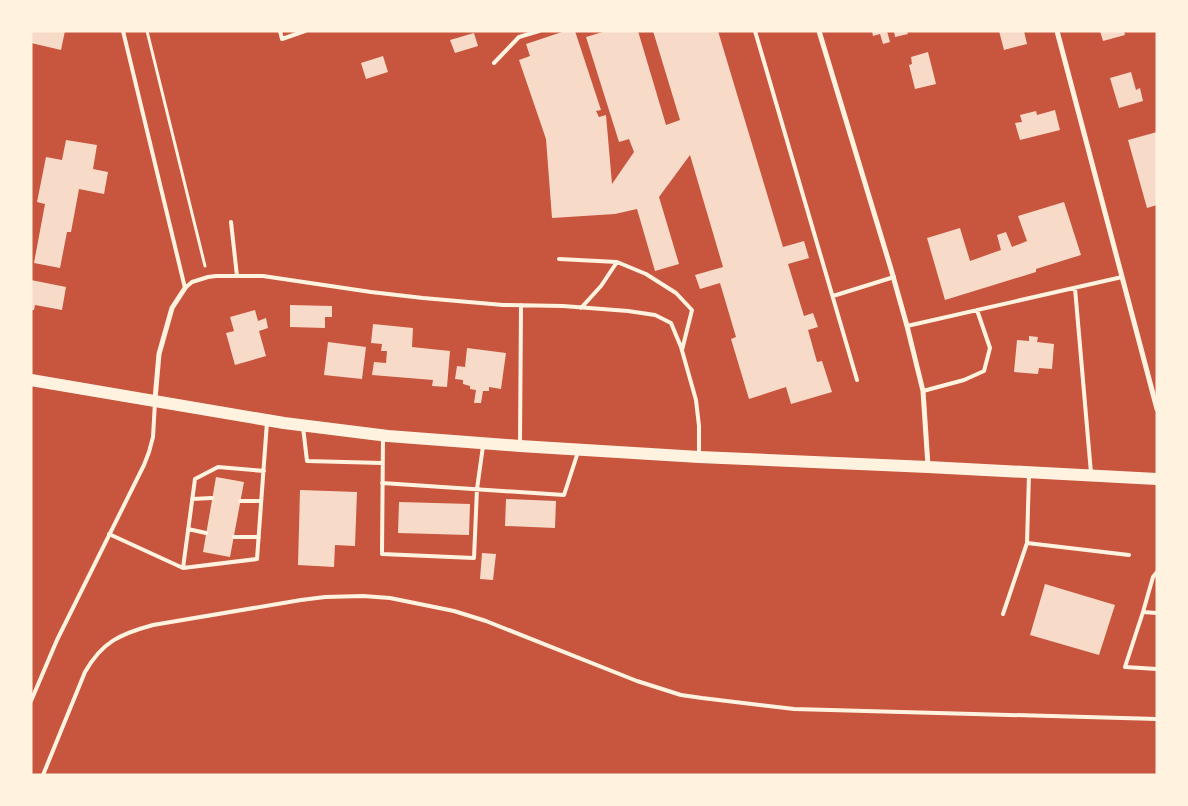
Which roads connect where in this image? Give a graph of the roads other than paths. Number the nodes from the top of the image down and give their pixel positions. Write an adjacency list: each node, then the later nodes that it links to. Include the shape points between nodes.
1 (123, 31): 15 (lane)
2 (280, 31): 3 (lane, via 282,39)
3 (305, 31)
4 (538, 31): 8 (lane, via 519,37)
5 (755, 31): 17 (lane)
6 (819, 31): 13 (street)
7 (1057, 31): 14 (street)
8 (494, 63)
9 (231, 222): 12 (lane)
10 (558, 259): 11 (lane)
11 (617, 262): 19 (lane); 22 (lane, via 646,274 676,294 692,310)
12 (237, 276): 15 (lane, via 208,277); 18 (lane, via 263,276 393,294)
13 (894, 277): 17 (lane); 21 (street)
14 (1122, 277): 16 (lane); 27 (street)
15 (185, 288): 26 (street, via 172,308 159,354)
16 (1075, 288): 20 (lane); 39 (lane)
17 (833, 296): 24 (lane)
18 (521, 305): 19 (lane); 32 (lane)
19 (581, 308): 22 (lane, via 655,315 671,323)
20 (977, 310): 21 (lane); 25 (lane, via 990,348 984,370 964,380)
21 (907, 326): 25 (street)
22 (682, 350): 34 (lane, via 696,400)
23 (31, 380): 26 (main road)
24 (857, 380)
25 (922, 391): 36 (street)
26 (155, 400): 28 (main road); 49 (lane, via 149,452)
27 (1157, 409)
28 (268, 420): 29 (main road); 37 (lane)
29 (302, 425): 30 (main road); 35 (lane, via 307,461)
30 (383, 435): 31 (main road); 35 (lane)
31 (483, 443): 32 (main road); 42 (lane)
32 (520, 446): 33 (main road)
33 (578, 450): 34 (main road); 42 (lane, via 564,495)
34 (700, 456): 36 (main road)
35 (382, 463): 41 (lane)
36 (928, 467): 38 (main road)
37 (264, 471): 44 (lane, via 218,467 195,479); 45 (lane)
38 (1029, 472): 39 (main road); 52 (lane)
39 (1091, 475): 40 (main road)
40 (1157, 479)
41 (382, 483): 42 (lane); 42 (lane, via 382,554 474,558)
42 (477, 489)
43 (212, 498): 44 (lane)
44 (192, 499): 47 (lane)
45 (262, 500): 46 (lane); 51 (lane)
46 (240, 501)
47 (188, 529): 48 (lane); 54 (lane)
48 (206, 533)
49 (110, 534): 54 (lane); 60 (lane, via 57,640)
50 (234, 537): 51 (lane)
51 (259, 537): 54 (lane, via 257,559)
52 (1027, 543): 53 (lane); 58 (lane)
53 (1129, 555)
54 (183, 568)
55 (1157, 572): 56 (lane)
56 (1143, 612): 57 (lane); 59 (lane, via 1125,667)
57 (1157, 613)
58 (1003, 614)
59 (1157, 669)
60 (31, 701)
61 (1157, 719): 62 (lane, via 794,709 681,695 454,610 363,596 275,604 153,626 121,635 92,659)
62 (43, 775)

